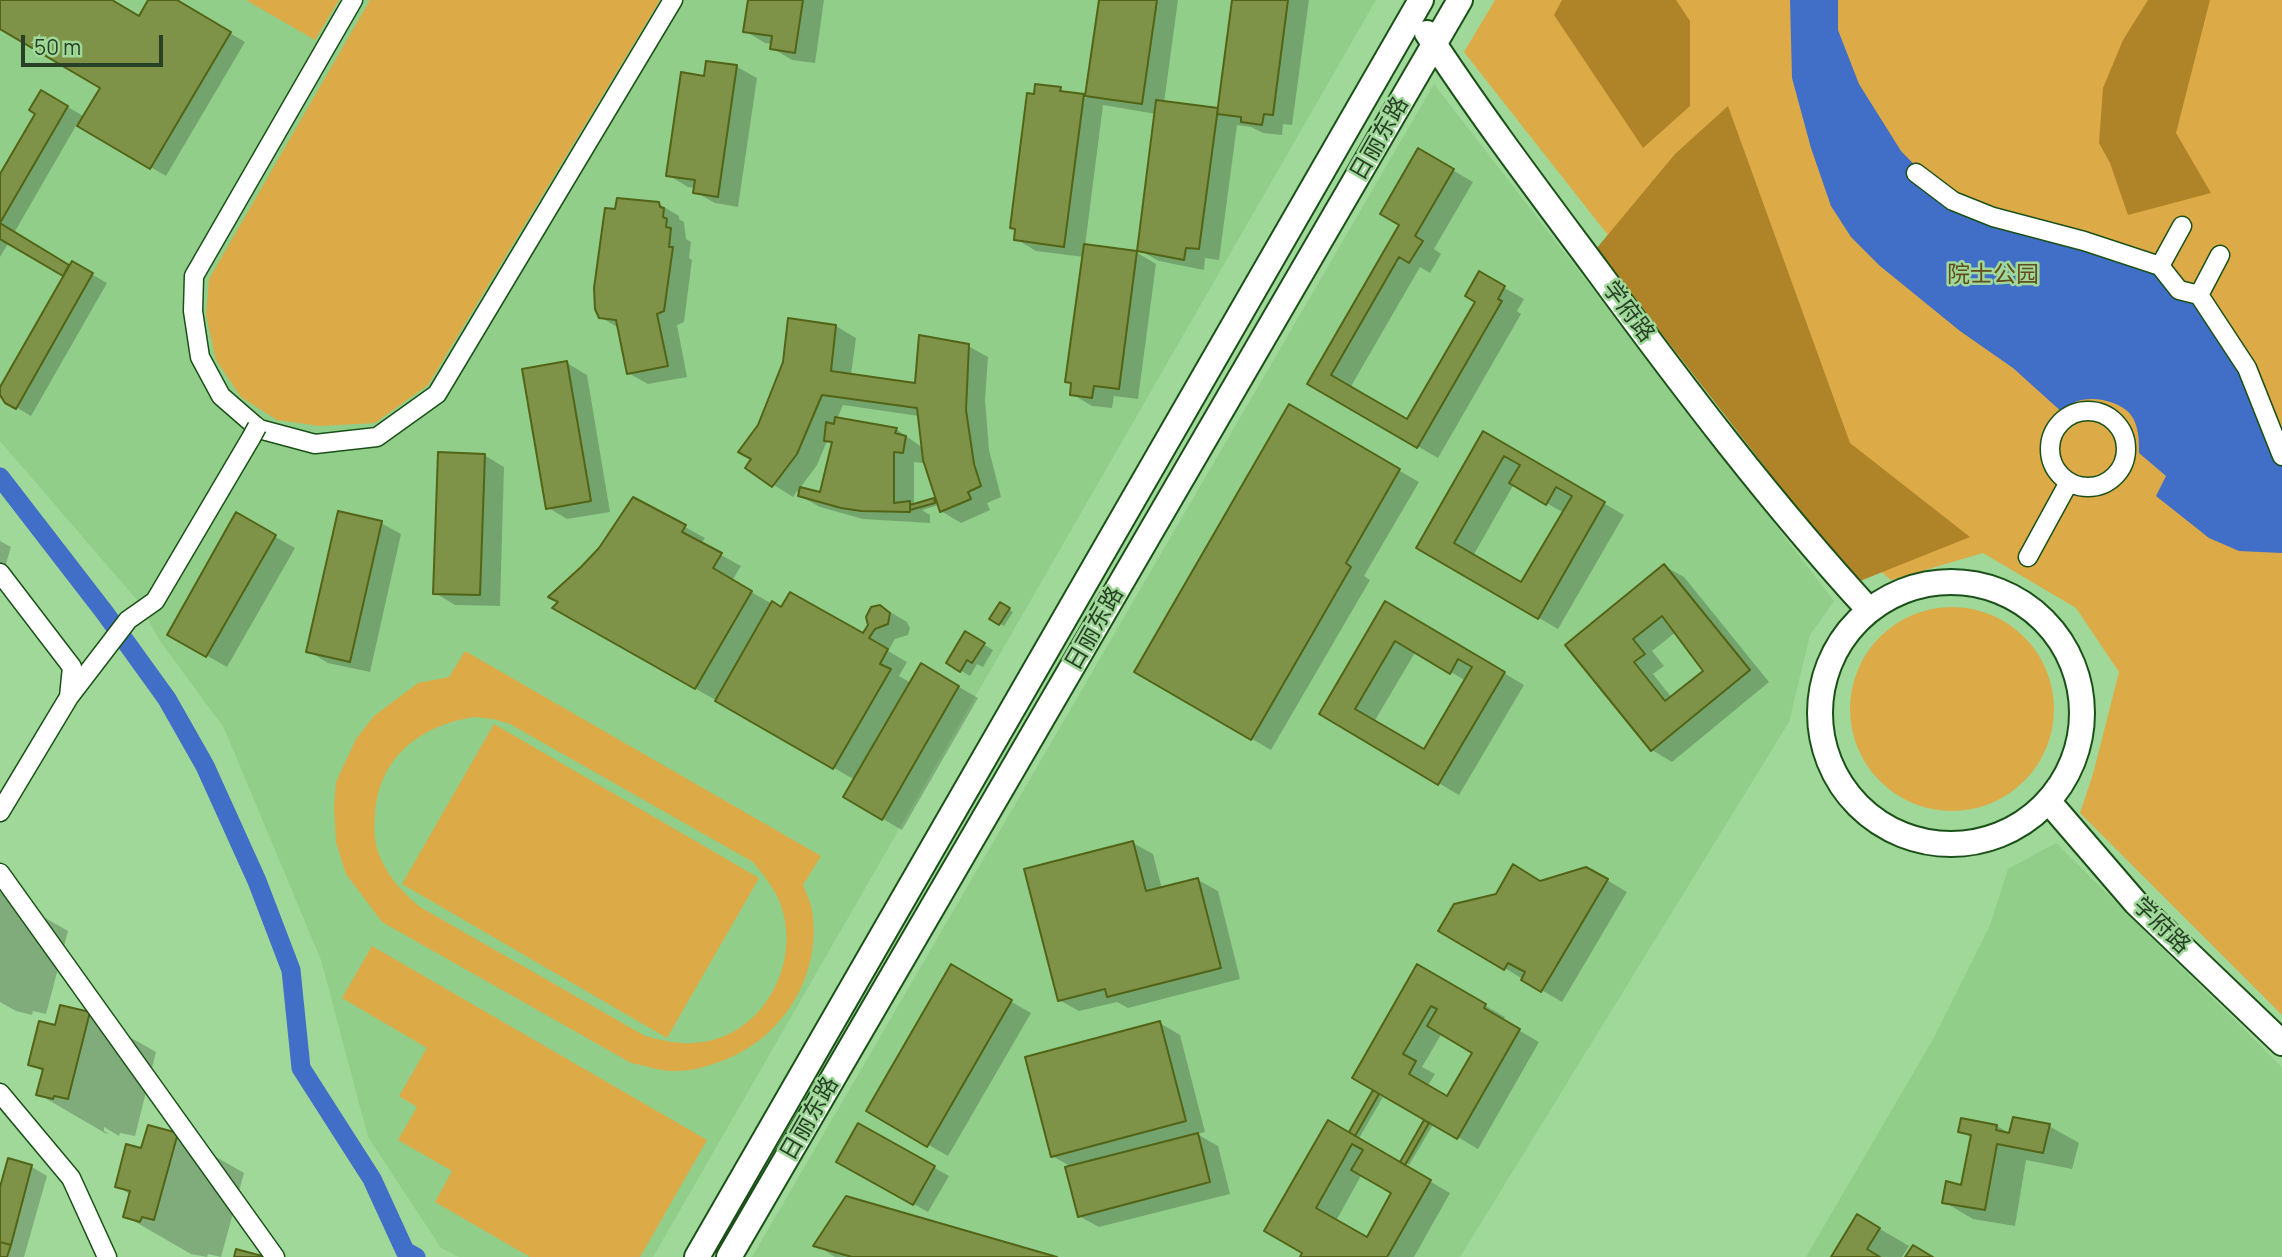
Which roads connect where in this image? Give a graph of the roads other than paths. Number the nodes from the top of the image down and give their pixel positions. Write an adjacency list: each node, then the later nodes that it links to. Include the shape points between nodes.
1 (353, 0): 2 (street, via 194,276 193,311 200,357 221,396 259,429 314,444 377,437 437,394)
2 (673, 0)
3 (1460, 0): 5 (main road, 日丽东路)
4 (1414, 4): 5 (main road, 学府路); 25 (main road, 日丽东路)
5 (1435, 44): 16 (main road, 学府路, via 1632,318 1803,538); 26 (main road, 日丽东路)
6 (1916, 173): 9 (street, via 1953,201 1993,217)
7 (2182, 226): 9 (street)
8 (2220, 254): 10 (street)
9 (2160, 266): 10 (street, via 2179,290)
10 (2199, 295): 12 (street, via 2247,368)
11 (254, 432): 17 (street, via 155,601 128,620)
12 (2282, 456)
13 (2069, 482): 13 (street, via 2094,488 2107,483 2124,464 2125,438 2110,417 2099,412 2075,413 2056,429 2050,453 2059,475); 14 (street)
14 (2028, 557)
15 (0, 573): 17 (street, via 72,667)
16 (1869, 610): 18 (main road, via 1912,587 1960,581 2008,593 2048,622 2074,663 2083,712 2075,760); 18 (main road, via 1840,643 1823,683 1820,726 1831,768 1855,804 1890,830 1931,844 1974,844 2015,829)
17 (69, 698): 19 (street)
18 (2049, 802): 21 (main road, 学府路, via 2136,903)
19 (0, 812)
20 (0, 873): 24 (street)
21 (2282, 1043)
22 (0, 1093): 23 (street, via 71,1178)
23 (107, 1257)
24 (275, 1257)
25 (697, 1257)
26 (729, 1257)

